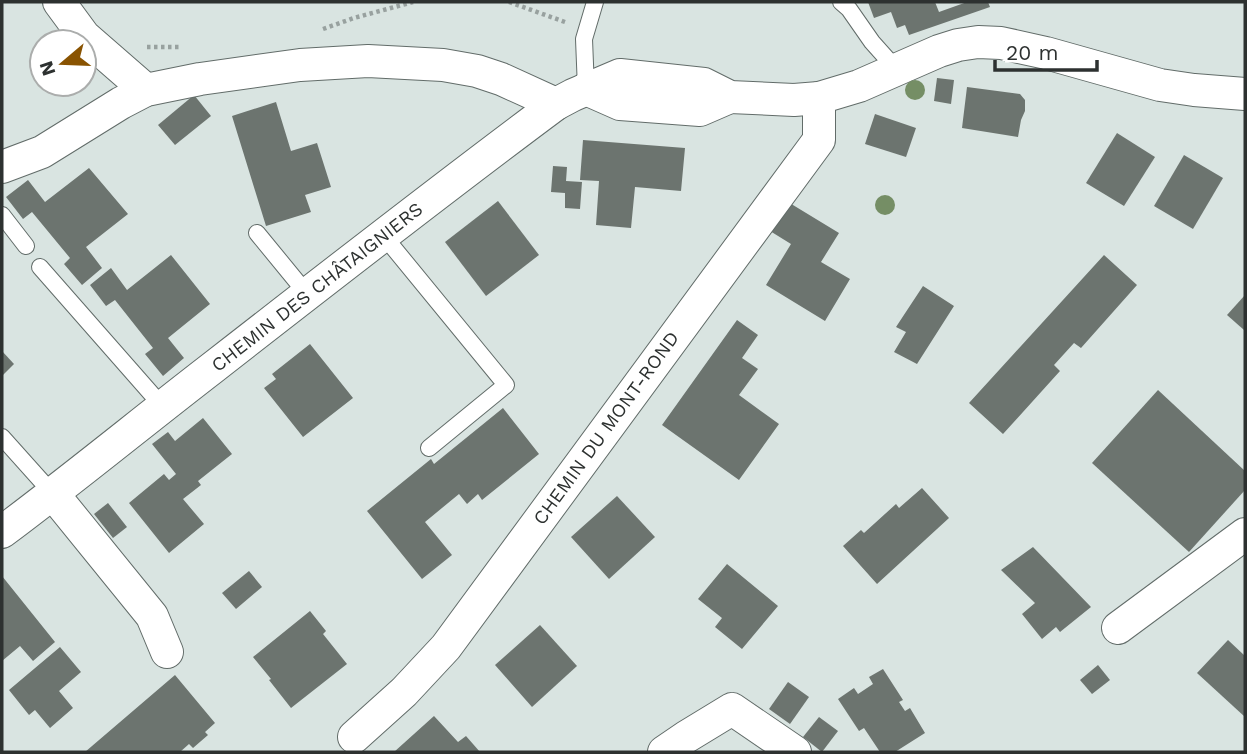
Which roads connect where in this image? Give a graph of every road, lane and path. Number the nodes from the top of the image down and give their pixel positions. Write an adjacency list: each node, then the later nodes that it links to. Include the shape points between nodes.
1 (59, 2): 6 (street)
2 (413, 2): 7 (path)
3 (509, 2): 8 (path)
4 (595, 2): 8 (lane)
5 (841, 2): 12 (lane)
6 (78, 28)
7 (321, 30)
8 (585, 30): 13 (lane)
9 (98, 46): 10 (path)
10 (188, 47)
11 (98, 49): 14 (street)
12 (897, 69): 15 (street, via 958,45 1002,43 1160,85); 16 (street)
13 (586, 89): 16 (street, via 620,104 700,110 730,97); 17 (street, CHEMIN DES CHÂTAIGNIERS)
14 (146, 90): 17 (street, via 300,65 404,62 477,71); 18 (street, via 42,152)
15 (1245, 94)
16 (819, 98): 33 (street, CHEMIN DU MONT-ROND, via 819,140 446,647)
17 (556, 104): 21 (street, CHEMIN DES CHÂTAIGNIERS)
18 (2, 167)
19 (2, 215): 22 (lane)
20 (257, 233): 24 (lane)
21 (383, 235): 24 (street, CHEMIN DES CHÂTAIGNIERS); 27 (lane, via 506,386)
22 (26, 246)
23 (40, 267): 25 (lane)
24 (307, 294): 25 (street, CHEMIN DES CHÂTAIGNIERS)
25 (163, 407): 28 (street, CHEMIN DES CHÂTAIGNIERS)
26 (2, 438): 28 (lane)
27 (429, 447)
28 (53, 494): 29 (street, CHEMIN DES CHÂTAIGNIERS); 32 (street, via 152,616)
29 (2, 532)
30 (1245, 534): 31 (street)
31 (1118, 628)
32 (167, 652)
33 (354, 737)
34 (664, 752): 35 (street, via 732,709)
35 (795, 752)

